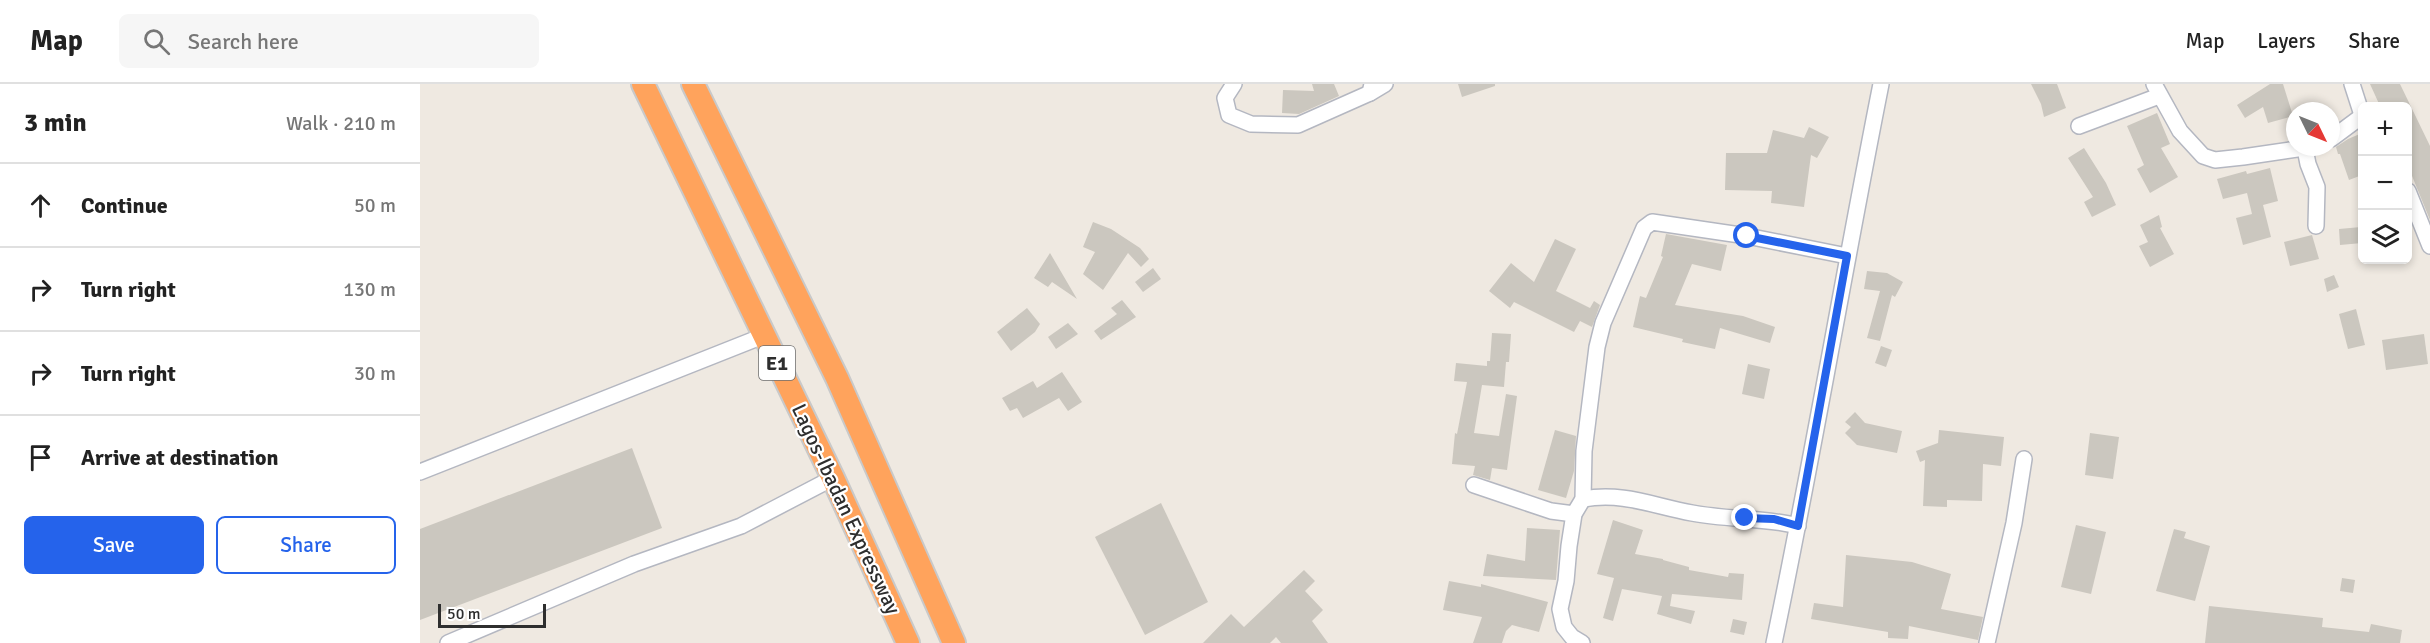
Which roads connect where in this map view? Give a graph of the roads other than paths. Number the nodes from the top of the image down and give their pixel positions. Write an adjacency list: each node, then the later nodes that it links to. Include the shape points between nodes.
1 (643, 84): 19 (highway, Lagos-Ibadan Expressway / E1)
2 (693, 84): 30 (highway, Lagos-Ibadan Expressway / E1, via 837,378)
3 (1234, 84): 7 (street, via 1225,98 1228,115 1251,124 1298,125)
4 (1385, 84): 7 (street)
5 (1881, 84): 18 (street)
6 (2352, 84): 9 (street)
7 (1371, 88)
8 (2156, 90): 11 (street); 13 (street, via 2180,131 2203,156 2224,159)
9 (2358, 103)
10 (2358, 118): 12 (street)
11 (2079, 126)
12 (2340, 132)
13 (2286, 151)
14 (2308, 156): 16 (street, via 2317,187)
15 (2412, 200): 17 (street)
16 (2316, 226)
17 (2430, 246)
18 (1847, 256): 24 (street, via 1652,222 1644,228 1596,347 1584,451); 26 (street)
19 (763, 336): 21 (street); 22 (highway, Lagos-Ibadan Expressway / E1)
20 (2024, 459): 34 (street)
21 (420, 472)
22 (833, 478): 28 (street, via 741,526 634,564); 29 (highway, Lagos-Ibadan Expressway / E1)
23 (1474, 485): 25 (street, via 1551,511)
24 (1583, 499): 25 (street); 26 (street, via 1635,498 1693,514 1774,519)
25 (1574, 514): 27 (street, via 1560,609)
26 (1798, 526): 33 (street)
27 (1564, 627): 31 (street); 32 (street)
28 (448, 643)
29 (908, 643)
30 (954, 643)
31 (1557, 643)
32 (1582, 643)
33 (1774, 643)
34 (1988, 643)

